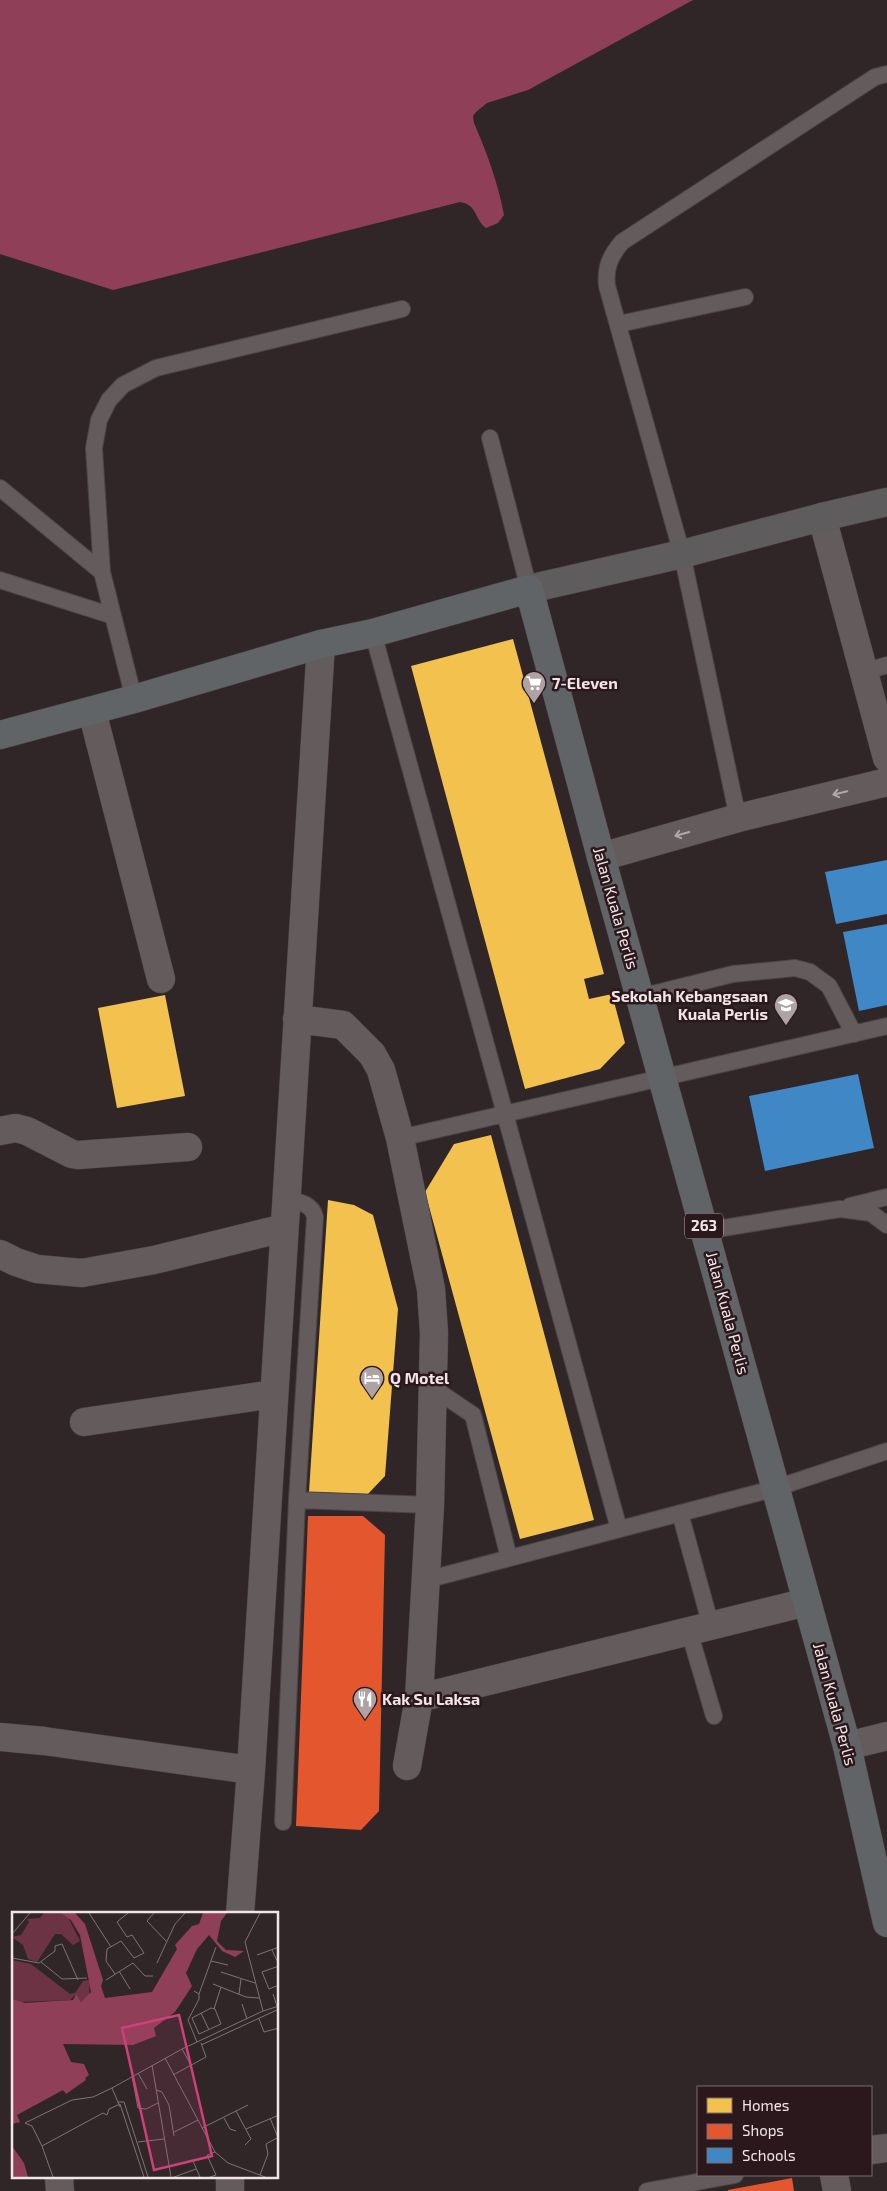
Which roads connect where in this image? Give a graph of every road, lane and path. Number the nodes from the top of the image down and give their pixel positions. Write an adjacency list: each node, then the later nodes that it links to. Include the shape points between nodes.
1 (887, 74): 4 (lane, via 875,77 622,242 608,261 606,275)
2 (745, 297): 4 (lane)
3 (402, 309): 10 (lane, via 156,368 123,385 109,400 99,420 94,448)
4 (619, 324): 9 (lane)
5 (490, 438): 12 (lane)
6 (0, 488): 10 (lane)
7 (887, 502): 8 (main road)
8 (822, 517): 9 (main road); 16 (street)
9 (682, 554): 12 (main road); 22 (lane)
10 (102, 572): 13 (lane)
11 (0, 580): 13 (lane)
12 (530, 589): 14 (main road); 23 (main road, Jalan Kuala Perlis / 263)
13 (113, 616): 17 (lane)
14 (373, 633): 15 (main road); 30 (lane)
15 (320, 644): 17 (main road); 26 (street)
16 (875, 668): 20 (street)
17 (134, 700): 18 (main road)
18 (92, 711): 19 (main road); 24 (street)
19 (0, 735)
20 (887, 758)
21 (887, 782): 22 (street, one-way to 22)
22 (738, 818): 23 (street, one-way to 23)
23 (601, 858): 25 (main road, Jalan Kuala Perlis / 263)
24 (161, 980)
25 (640, 996): 28 (lane, via 733,974 795,968 810,972 829,986); 29 (main road, Jalan Kuala Perlis / 263)
26 (297, 1019): 32 (street, via 343,1026 372,1054 382,1070); 35 (street)
27 (887, 1026): 28 (lane)
28 (854, 1034): 29 (lane)
29 (664, 1078): 30 (lane); 39 (main road, Jalan Kuala Perlis / 263)
30 (505, 1114): 32 (lane); 49 (lane)
31 (0, 1131): 33 (street, via 16,1128 27,1131 78,1155)
32 (400, 1138): 41 (street, via 431,1289)
33 (188, 1147)
34 (887, 1197): 36 (lane)
35 (286, 1199): 38 (street); 46 (lane, via 305,1204 313,1211 314,1217)
36 (840, 1209): 37 (lane, via 871,1213); 39 (lane)
37 (887, 1225)
38 (284, 1228): 40 (street, via 154,1260 82,1273 37,1269); 42 (street)
39 (705, 1231): 45 (main road, Jalan Kuala Perlis / 263)
40 (0, 1254)
41 (433, 1388): 47 (street); 50 (lane, via 473,1414)
42 (274, 1394): 43 (street); 60 (street)
43 (84, 1422)
44 (887, 1451): 45 (lane)
45 (776, 1488): 48 (lane); 52 (main road, Jalan Kuala Perlis / 263)
46 (297, 1500): 47 (lane); 61 (lane)
47 (430, 1505): 51 (street)
48 (680, 1513): 49 (lane); 53 (lane)
49 (619, 1529): 50 (lane)
50 (509, 1558): 51 (lane)
51 (426, 1580): 54 (street)
52 (807, 1602): 53 (street); 58 (main road, Jalan Kuala Perlis / 263)
53 (700, 1628): 54 (street); 55 (lane)
54 (419, 1698): 59 (street)
55 (714, 1716)
56 (887, 1736): 58 (street)
57 (0, 1737): 60 (street)
58 (847, 1746): 62 (main road, Jalan Kuala Perlis / 263)
59 (407, 1766)
60 (251, 1770): 63 (street)
61 (283, 1822)
62 (880, 1863): 64 (main road, Jalan Kuala Perlis / 263)
63 (240, 1912)
64 (887, 1923)
65 (887, 2148): 66 (street)
66 (872, 2150)
67 (730, 2176): 73 (lane)
68 (834, 2176): 74 (street)
69 (59, 2178): 71 (street)
70 (230, 2178): 72 (street)
71 (60, 2191)
72 (230, 2191)
73 (647, 2191)
74 (837, 2191)

